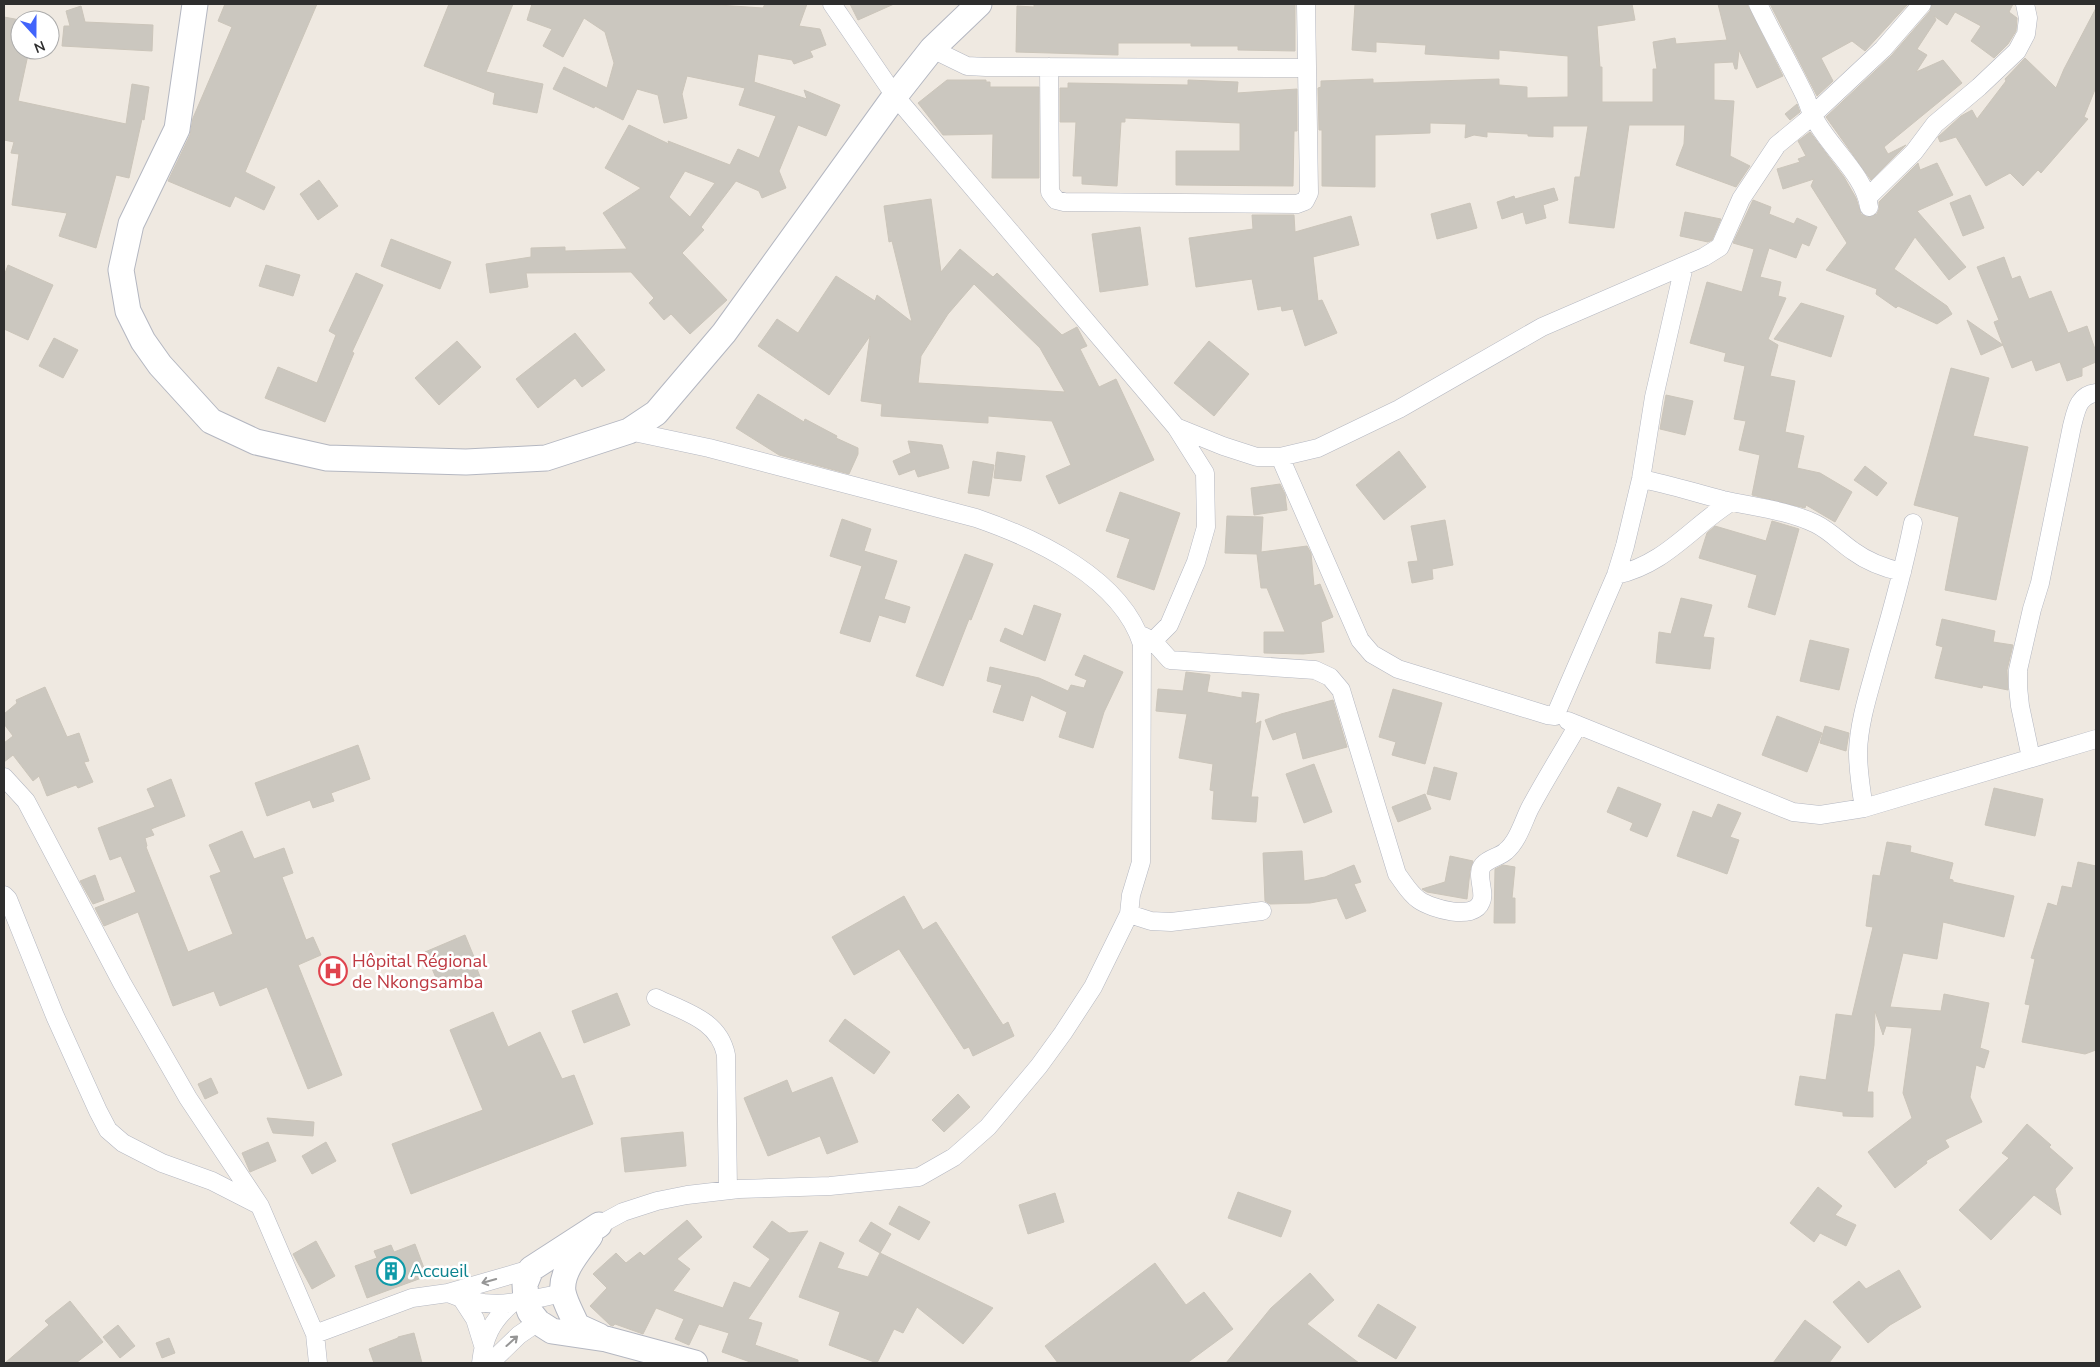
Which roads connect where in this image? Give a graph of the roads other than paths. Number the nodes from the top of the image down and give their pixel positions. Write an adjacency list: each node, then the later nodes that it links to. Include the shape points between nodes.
1 (195, 4): 16 (street, via 177,129 131,224 121,270 128,311 143,341 160,365 211,421 256,442 327,458 466,462 546,458)
2 (832, 4): 11 (street)
3 (979, 4): 8 (street)
4 (1306, 4): 10 (street)
5 (1758, 4): 12 (street)
6 (1922, 4): 12 (street, via 1883,49)
7 (2025, 4): 12 (street, via 2028,18 2026,34 2017,51 1936,124 1868,202 1853,172)
8 (932, 49): 9 (street, via 967,66); 11 (street)
9 (1049, 67): 10 (street); 10 (street, via 1050,192 1056,200 1297,204 1305,201 1309,193)
10 (1307, 68)
11 (895, 96): 15 (street); 16 (street, via 724,333 656,413)
12 (1812, 114): 13 (street, via 1777,145 1758,171 1741,199 1720,248)
13 (1684, 266): 17 (street, via 1542,327 1400,409 1348,435 1318,448); 18 (street, via 1654,398)
14 (2096, 393): 27 (street, via 2090,393 2079,401 2018,670 2020,706)
15 (1176, 428): 17 (street, via 1257,457); 23 (street, via 1205,473 1206,527 1196,562 1169,625)
16 (629, 431): 23 (street, via 709,448 1011,530 1095,579)
17 (1280, 457): 24 (street, via 1360,640 1372,654 1398,668)
18 (1641, 479): 19 (street); 22 (street)
19 (1732, 502): 21 (street, via 1816,524 1869,561); 22 (street, via 1664,554)
20 (1913, 523): 21 (street)
21 (1902, 572): 29 (street, via 1868,693 1858,750)
22 (1616, 575): 24 (street)
23 (1146, 637): 25 (street, via 1170,660 1315,670 1330,677 1341,690 1398,874 1420,901 1459,913 1478,907 1482,900 1483,865 1506,852 1514,842); 32 (street, via 1142,644 1142,862)
24 (1556, 716): 25 (street)
25 (1578, 725): 29 (street, via 1793,812 1820,816)
26 (2096, 739): 27 (street)
27 (2031, 758): 29 (street)
28 (4, 777): 35 (street, via 26,801 122,984 174,1074)
29 (1864, 808)
30 (4, 895): 35 (street, via 108,1130 123,1143 162,1163 212,1180)
31 (1262, 911): 32 (street, via 1171,922 1151,922)
32 (1129, 914): 34 (street, via 1093,987 1063,1034 988,1127 954,1157 919,1177 830,1186)
33 (656, 998): 34 (street, via 708,1023 724,1043 728,1190)
34 (739, 1189): 36 (street, via 657,1201 623,1212)
35 (260, 1206): 42 (street)
36 (598, 1225): 37 (street); 38 (street, via 573,1259 563,1279)
37 (531, 1269): 39 (street, one-way to 39); 40 (street)
38 (563, 1293): 40 (street); 43 (street, via 577,1326)
39 (455, 1296): 40 (street, via 480,1304); 42 (street, via 412,1298); 44 (street, via 475,1319)
40 (518, 1302): 41 (street); 44 (street, via 497,1317)
41 (538, 1322): 43 (street, via 552,1330); 47 (street, one-way to 41)
42 (315, 1334): 45 (street)
43 (606, 1339): 48 (street)
44 (483, 1345): 46 (street)
45 (318, 1363)
46 (481, 1363)
47 (490, 1363)
48 (695, 1363)

